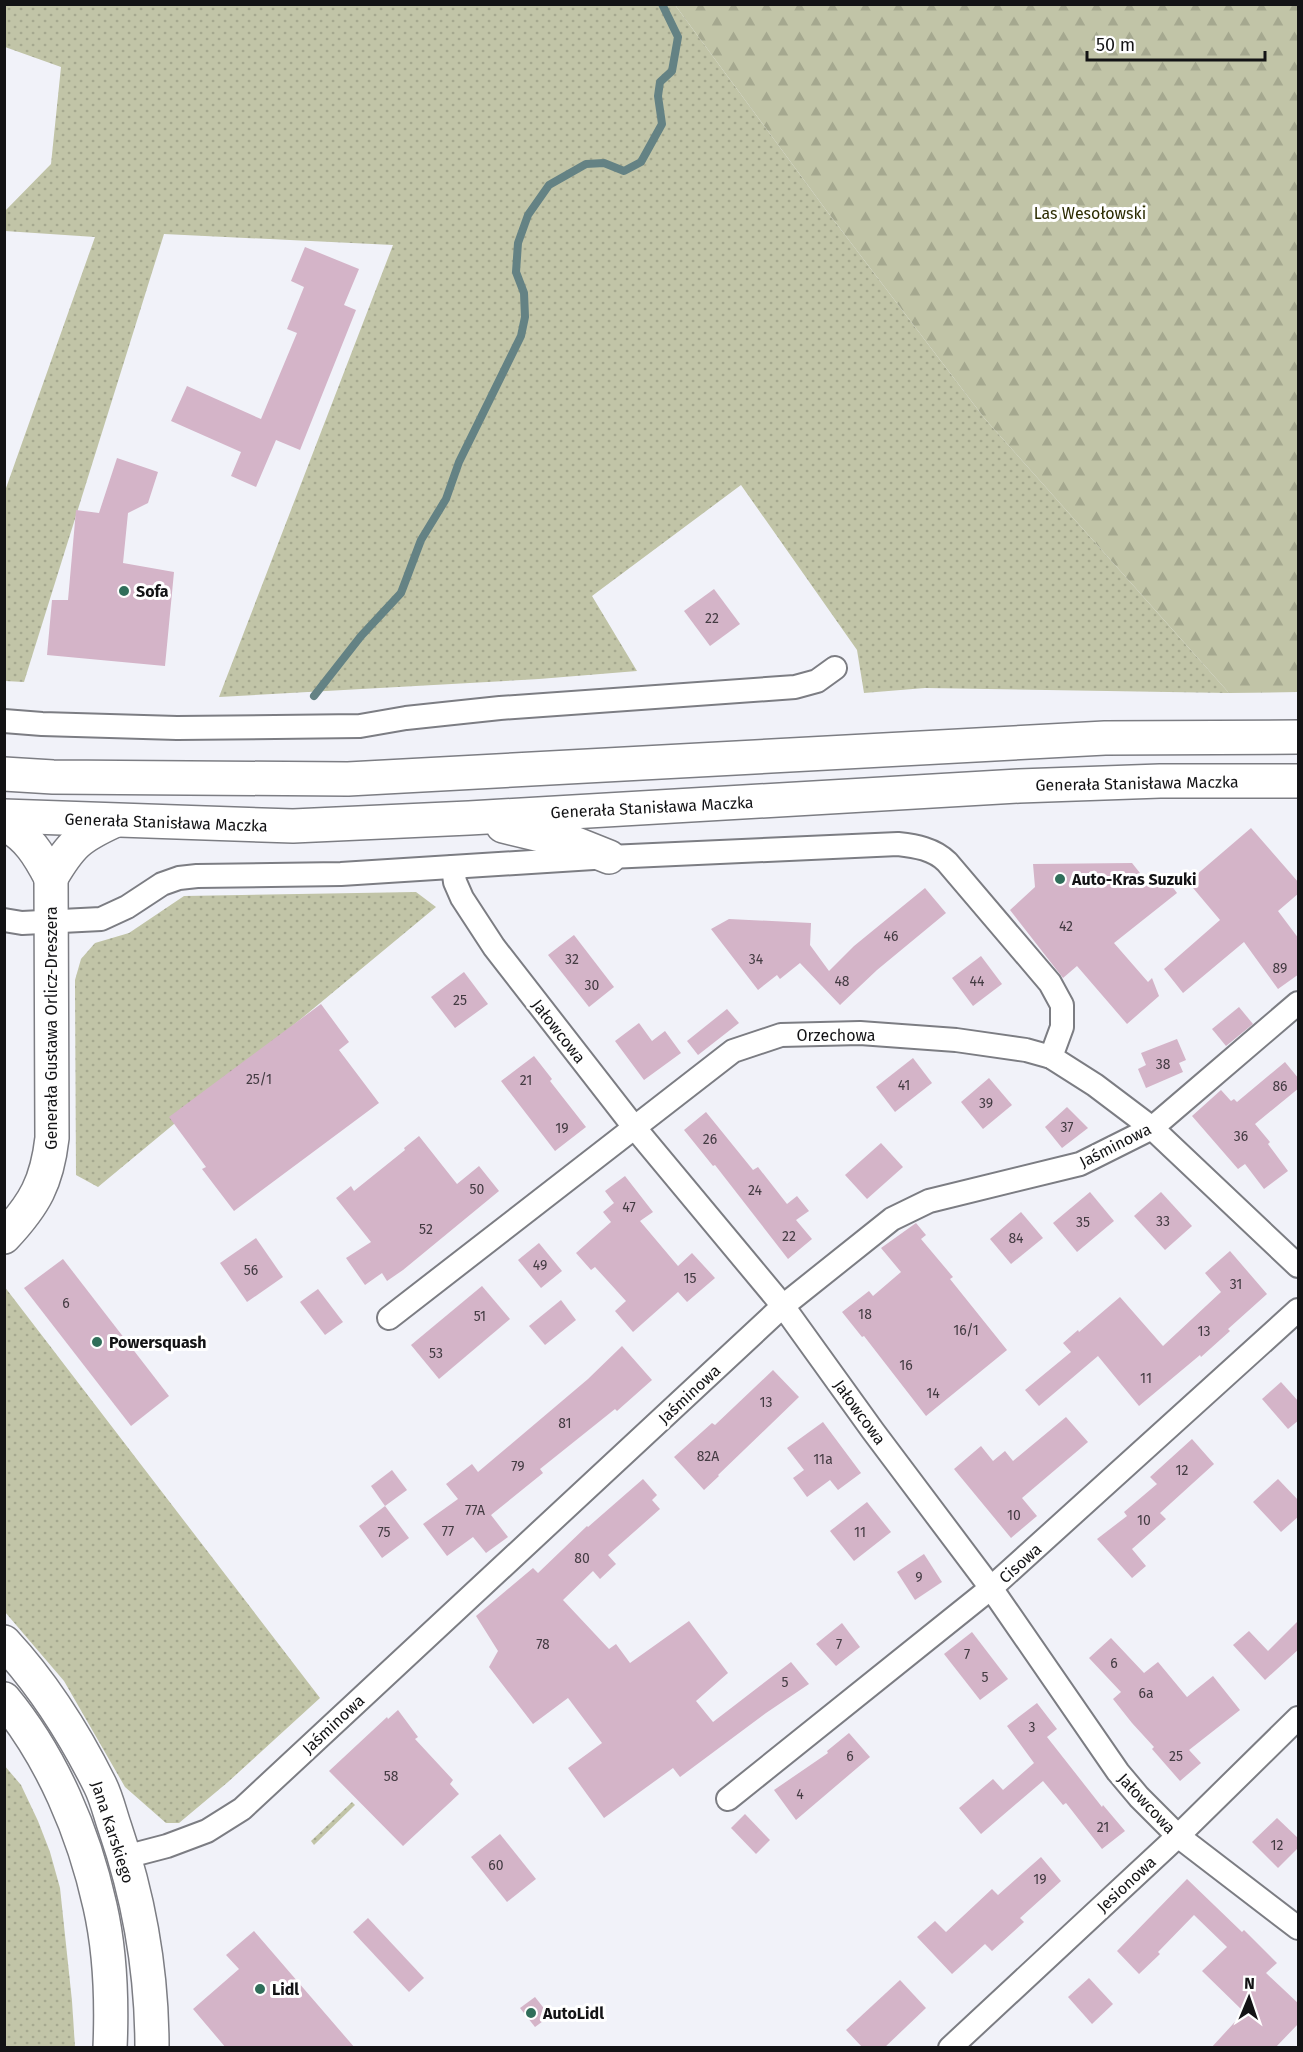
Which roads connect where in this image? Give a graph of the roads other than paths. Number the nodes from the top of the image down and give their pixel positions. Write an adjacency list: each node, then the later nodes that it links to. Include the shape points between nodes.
1 (835, 668): 2 (street, via 817,681 795,687 500,708 360,726 177,728)
2 (4, 721)
3 (1299, 737): 4 (main road, via 1106,738 348,779)
4 (4, 774)
5 (1299, 781): 7 (main road, Generała Stanisława Maczka, via 1019,786)
6 (4, 816): 8 (main road, Generała Stanisława Maczka)
7 (469, 818): 8 (main road, Generała Stanisława Maczka, via 293,826); 10 (main road, via 574,843)
8 (114, 821): 12 (main road, via 87,833 66,853)
9 (4, 824): 12 (main road, via 37,851)
10 (609, 857): 11 (street); 16 (street, via 898,844 934,852 947,862 1050,983 1062,1005 1062,1027)
11 (453, 867): 14 (street, via 188,877 162,884 127,908 101,919); 17 (street, Jałowcowa, via 462,898 494,947)
12 (51, 878): 14 (main road, Generała Gustawa Orlicz-Dreszera)
13 (4, 920): 14 (street)
14 (51, 921): 19 (main road, Generała Gustawa Orlicz-Dreszera, via 49,1163 42,1185 21,1219)
15 (1299, 1003): 18 (street, Jaśminowa)
16 (1051, 1056): 17 (street, Orzechowa, via 909,1036 781,1035 733,1051); 18 (street, Orzechowa)
17 (634, 1127): 21 (street, Jałowcowa); 23 (street, Orzechowa)
18 (1152, 1128): 20 (street, Orzechowa); 21 (street, Jaśminowa, via 1080,1164 913,1208 892,1219)
19 (4, 1237)
20 (1299, 1266)
21 (783, 1306): 24 (street, Jałowcowa); 30 (street, Jaśminowa, via 242,1809 207,1831)
22 (1299, 1310): 24 (street, Cisowa)
23 (389, 1318)
24 (991, 1588): 28 (street, Cisowa); 29 (street, Jałowcowa, via 1118,1772)
25 (4, 1642): 30 (main road, Jana Karskiego, via 54,1706 101,1787)
26 (4, 1699): 33 (main road, Jana Karskiego, via 47,1764 76,1825 100,1906)
27 (1299, 1718): 29 (street, Jesionowa)
28 (728, 1799)
29 (1178, 1836): 31 (street, Jałowcowa); 36 (street, Jesionowa)
30 (125, 1857): 32 (main road, Jana Karskiego)
31 (1299, 1928)
32 (146, 1955): 33 (main road); 35 (main road, Jana Karskiego)
33 (107, 1957): 34 (main road, Jana Karskiego)
34 (110, 2048)
35 (152, 2048)
36 (950, 2048)

